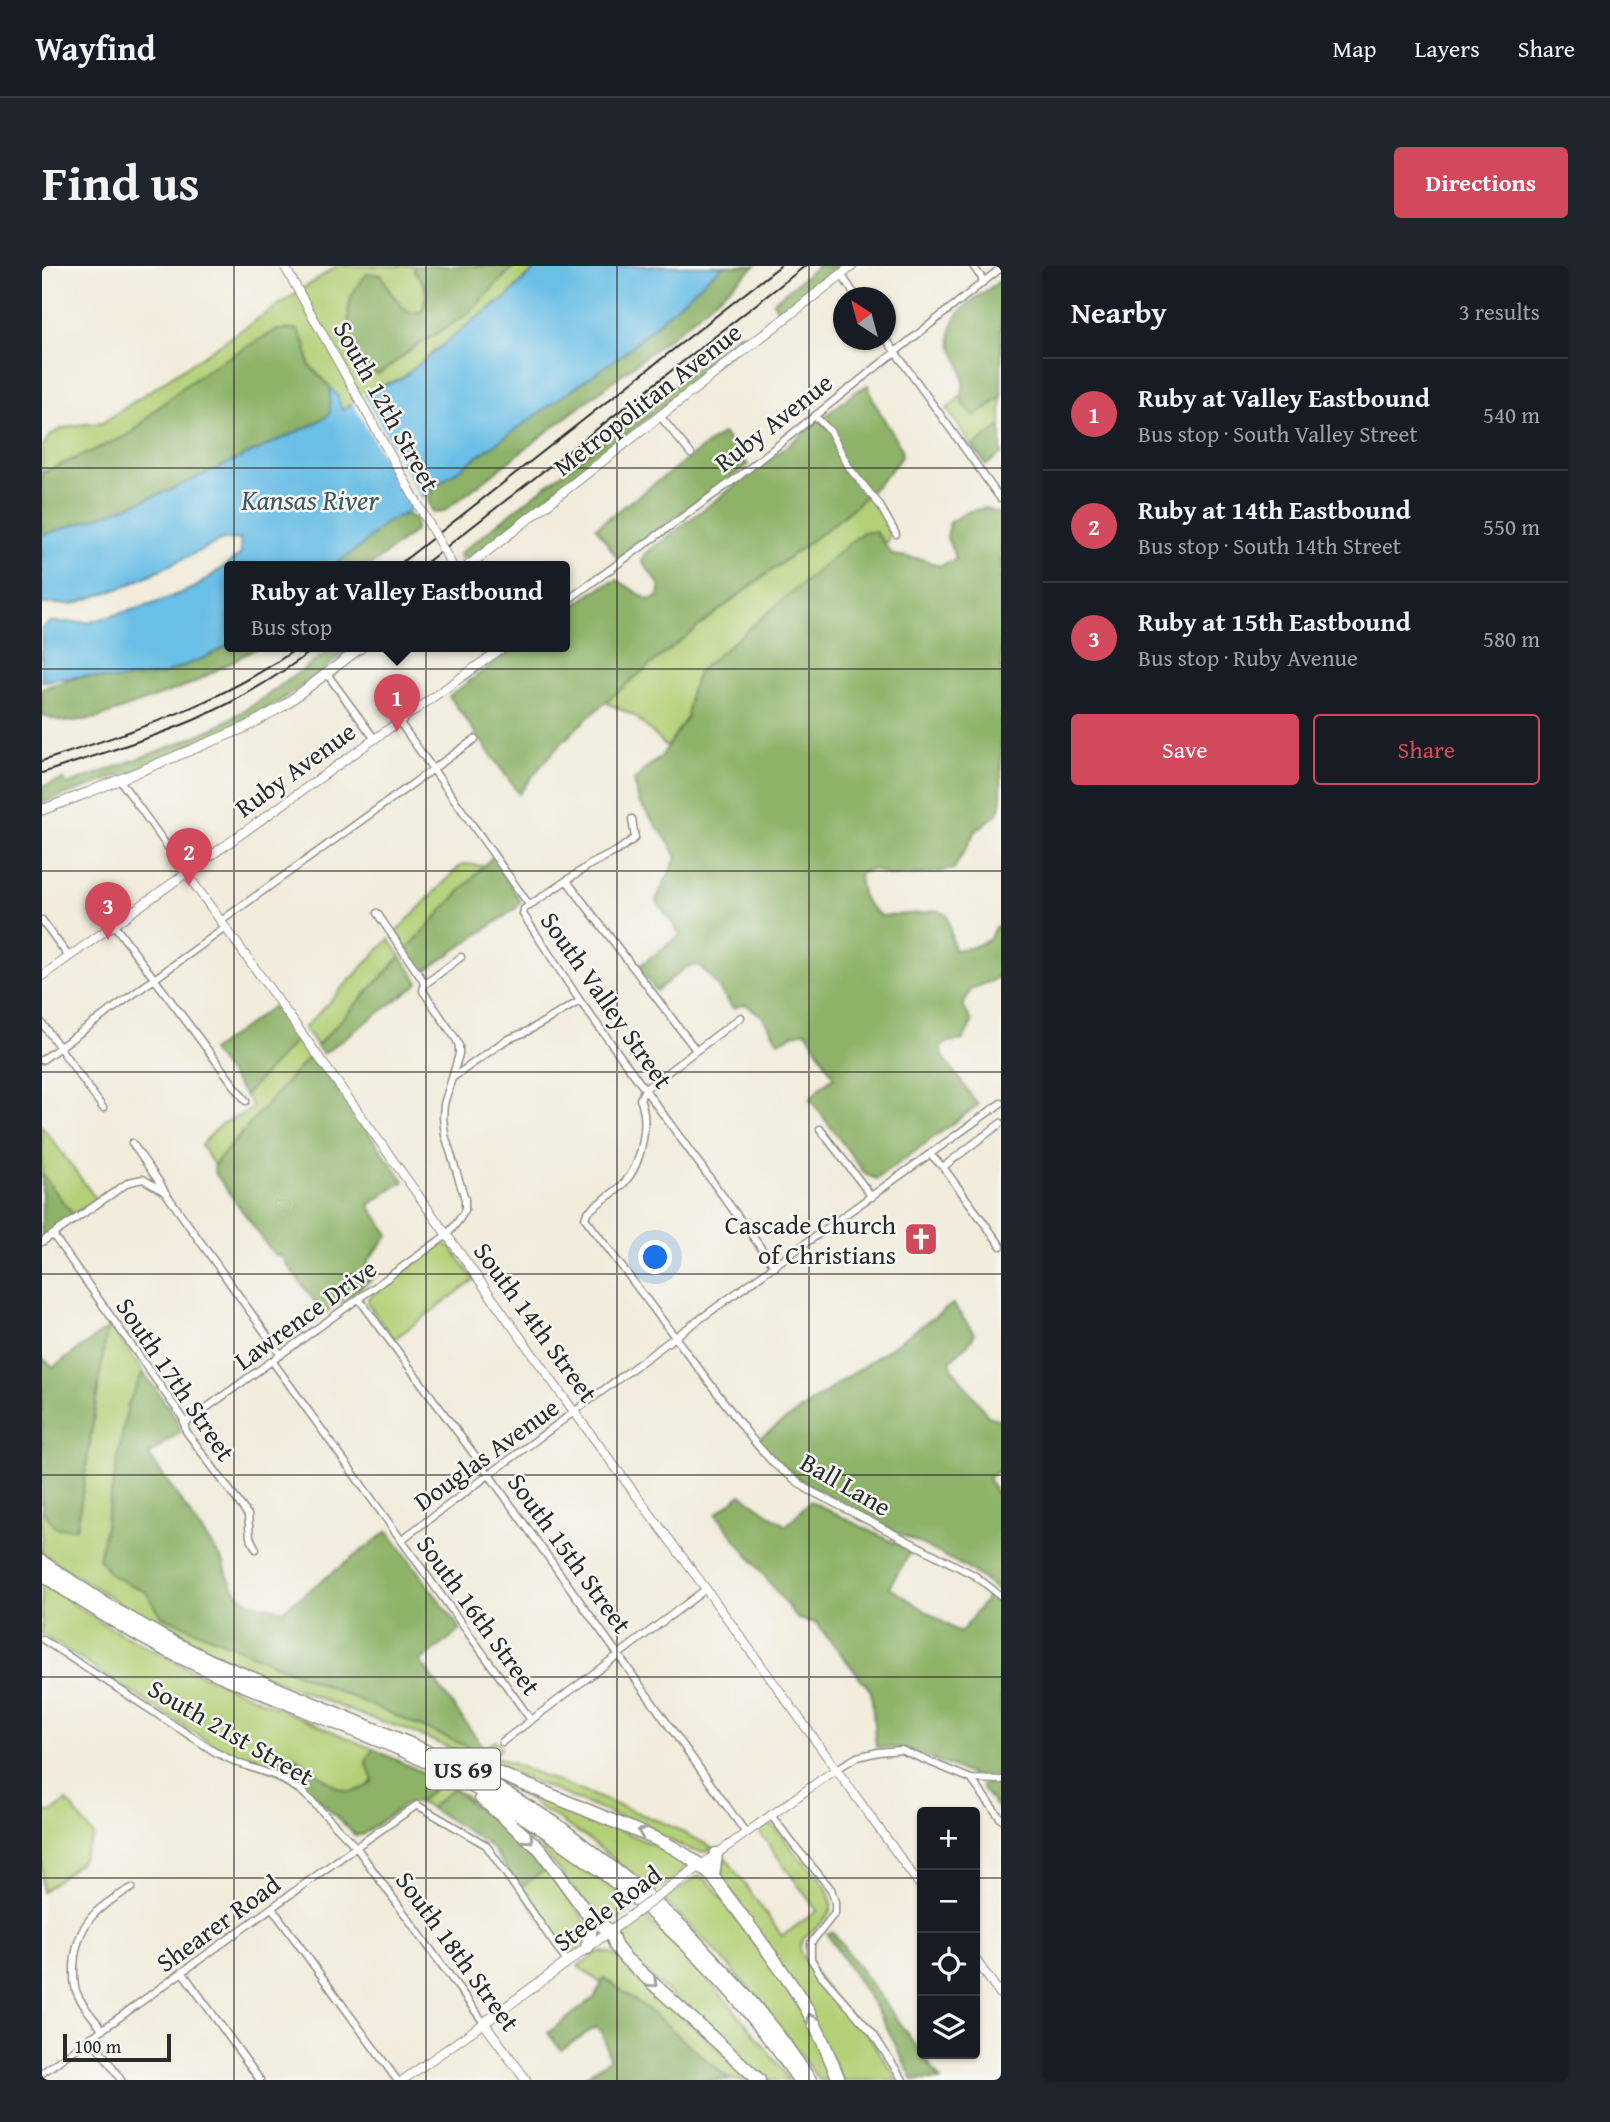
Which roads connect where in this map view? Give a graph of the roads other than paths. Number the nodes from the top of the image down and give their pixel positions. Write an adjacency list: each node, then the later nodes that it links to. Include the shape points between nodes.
1 (285, 266): 15 (street, South 12th Street, bridge)
2 (852, 266): 5 (main road, Metropolitan Avenue)
3 (974, 266): 6 (street)
4 (1001, 268): 6 (street, Ruby Avenue)
5 (841, 274): 7 (street); 11 (main road, Metropolitan Avenue)
6 (984, 281): 9 (street, Ruby Avenue)
7 (850, 287)
8 (893, 350): 9 (street)
9 (895, 353): 10 (street, Ruby Avenue); 13 (street)
10 (814, 415): 14 (street, via 830,431 850,469); 17 (street, Ruby Avenue, via 738,477)
11 (660, 416): 12 (street); 16 (main road, Metropolitan Avenue)
12 (691, 454)
13 (1000, 498)
14 (896, 534)
15 (451, 561)
16 (474, 561)
17 (570, 598)
18 (355, 652): 20 (main road)
19 (496, 652): 21 (street, Ruby Avenue)
20 (327, 674): 22 (street); 25 (main road, via 244,728)
21 (398, 720): 22 (street, Ruby Avenue); 24 (street, South Valley Street)
22 (374, 738): 28 (street, Ruby Avenue)
23 (475, 739): 24 (street)
24 (434, 768): 30 (street, South Valley Street); 33 (street)
25 (120, 779): 26 (main road); 28 (street, South 14th Street)
26 (42, 810)
27 (632, 819): 29 (street, via 635,838)
28 (187, 874): 33 (street, South 14th Street); 34 (street, Ruby Avenue)
29 (567, 881): 30 (street); 44 (street)
30 (530, 906): 40 (street, South Valley Street, via 524,909 524,916)
31 (377, 914): 39 (street)
32 (42, 920): 35 (street)
33 (223, 924): 38 (street); 59 (street, South 14th Street)
34 (114, 925): 35 (street, Ruby Avenue); 38 (street)
35 (69, 957): 37 (street, Ruby Avenue)
36 (461, 957): 39 (street)
37 (42, 976)
38 (154, 979): 43 (street); 48 (street)
39 (424, 985): 46 (street, via 423,991 459,1046)
40 (580, 1001): 46 (street, via 506,1040); 47 (street, South Valley Street)
41 (741, 1017): 44 (street)
42 (42, 1023): 43 (street)
43 (59, 1047): 45 (street); 50 (street)
44 (696, 1050): 47 (street)
45 (42, 1060)
46 (452, 1079): 59 (street, via 443,1118 465,1210)
47 (645, 1089): 62 (street, South Valley Street); 64 (street, Ball Lane, via 640,1099 645,1109 644,1134 634,1170 585,1218)
48 (246, 1101)
49 (1001, 1103): 54 (street, Douglas Avenue)
50 (103, 1108)
51 (1001, 1123): 55 (street)
52 (820, 1129): 57 (street)
53 (132, 1143): 56 (street)
54 (930, 1154): 55 (street); 57 (street, Douglas Avenue)
55 (943, 1167): 61 (street)
56 (165, 1192): 58 (street, via 136,1179); 65 (street)
57 (872, 1197): 62 (street, Douglas Avenue)
58 (53, 1235): 60 (street); 68 (street, South 17th Street)
59 (447, 1235): 63 (street, Lawrence Drive); 67 (street, South 14th Street)
60 (42, 1242)
61 (1001, 1246)
62 (775, 1267): 64 (street, Douglas Avenue)
63 (359, 1298): 65 (street, Lawrence Drive); 69 (street, South 15th Street)
64 (676, 1337): 67 (street, Douglas Avenue); 75 (street, Ball Lane, via 774,1464 807,1489 974,1575)
65 (281, 1355): 66 (street, Lawrence Drive)
66 (273, 1362): 68 (street, Lawrence Drive); 70 (street, South 16th Street)
67 (575, 1413): 69 (street, Douglas Avenue); 74 (street, South 14th Street)
68 (184, 1424): 71 (street, South 17th Street, via 248,1515)
69 (490, 1476): 70 (street, Douglas Avenue); 77 (street, South 15th Street)
70 (401, 1540): 78 (street, South 16th Street)
71 (256, 1549)
72 (42, 1562): 80 (highway, US 69, via 110,1607 211,1661)
73 (42, 1574): 82 (highway, US 69, via 195,1664 410,1754)
74 (706, 1589): 77 (street); 81 (street, South 14th Street)
75 (1001, 1596)
76 (42, 1639): 88 (street, South 21st Street, via 215,1752 300,1790)
77 (619, 1655): 78 (street); 87 (street, South 15th Street)
78 (531, 1720): 79 (street)
79 (502, 1742)
80 (417, 1747): 90 (highway, one-way to 80, via 680,1849 601,1815 476,1764); 113 (highway, US 69, via 481,1778 556,1824 639,1889 718,1964)
81 (835, 1770): 83 (street, via 857,1757 901,1750); 85 (street, Steele Road); 92 (street, South 14th Street)
82 (458, 1779): 95 (highway, one-way to 95, via 540,1849); 112 (highway, US 69, via 539,1826 622,1886 713,1973)
83 (971, 1779): 84 (street); 86 (street)
84 (1001, 1780)
85 (771, 1815): 87 (street, Steele Road); 115 (street, via 831,1889 835,1902 835,1913 811,1943 811,1959 873,2034)
86 (1001, 1819)
87 (747, 1833): 89 (street, Steele Road)
88 (356, 1847): 94 (street, Shearer Road); 98 (street, Shearer Road, via 417,1805 486,1845); 102 (street, South 18th Street)
89 (716, 1854): 90 (street, Steele Road); 91 (highway)
90 (701, 1865): 91 (highway); 96 (main road, Steele Road, bridge)
91 (713, 1877): 114 (highway, one-way to 91, via 803,2002)
92 (917, 1881)
93 (132, 1888): 103 (street, via 96,1911 78,1941 76,1993)
94 (272, 1908): 100 (street, Shearer Road); 108 (street)
95 (589, 1916): 96 (highway); 97 (highway)
96 (610, 1931): 97 (main road, Steele Road); 111 (highway, one-way to 111, via 625,1958)
97 (587, 1948): 98 (main road, Steele Road)
98 (567, 1962): 102 (main road, Steele Road)
99 (980, 1966): 101 (street)
100 (183, 1973): 103 (street, Shearer Road); 107 (street)
101 (1001, 1995)
102 (484, 2023): 109 (street, Steele Road); 110 (main road, South 18th Street)
103 (102, 2029): 104 (street, Shearer Road)
104 (91, 2037): 105 (street, Shearer Road); 106 (street)
105 (42, 2073)
106 (121, 2080)
107 (260, 2080)
108 (397, 2080)
109 (403, 2080)
110 (526, 2080)
111 (758, 2080)
112 (799, 2080)
113 (810, 2080)
114 (839, 2080)
115 (903, 2080)

